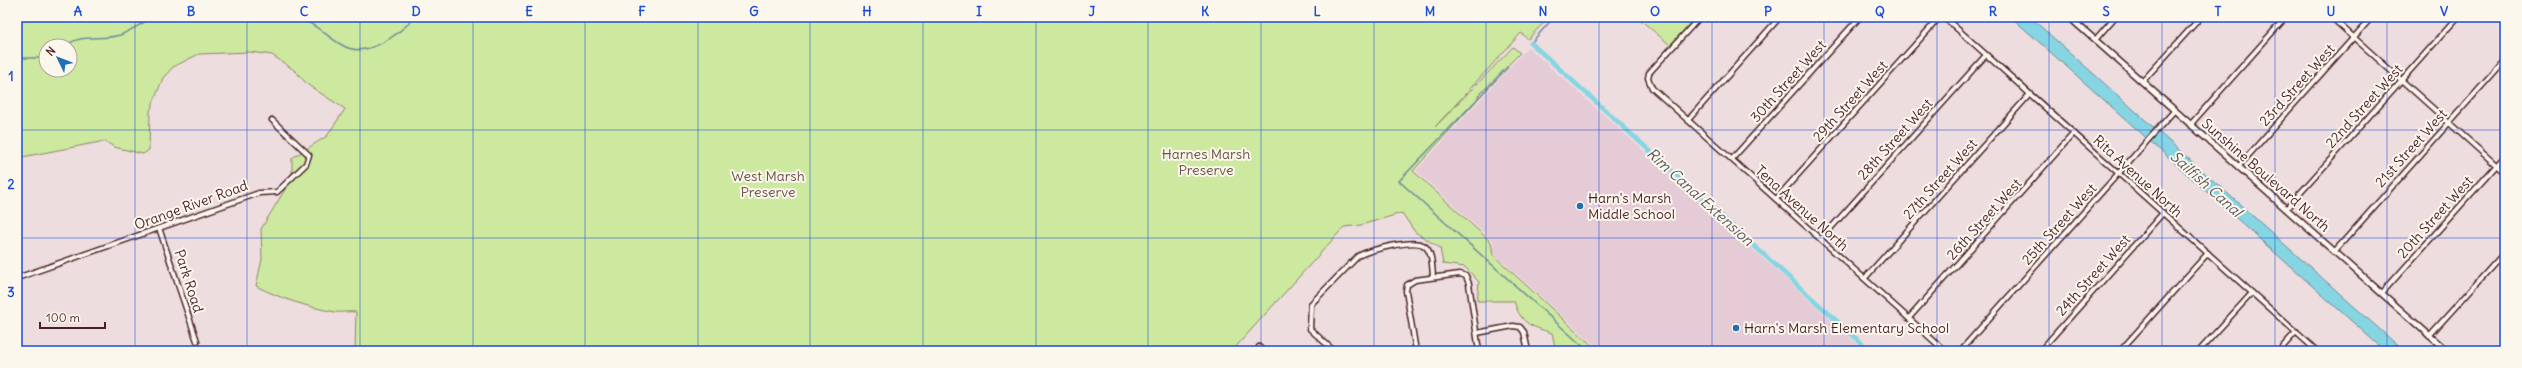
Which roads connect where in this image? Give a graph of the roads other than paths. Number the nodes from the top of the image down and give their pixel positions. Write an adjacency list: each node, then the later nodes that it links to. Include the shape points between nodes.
1 (1700, 17): 22 (street, Tena Avenue North, via 1648,78 1652,88)
2 (1780, 17): 22 (street)
3 (1860, 17): 27 (street, 30th Street West)
4 (1940, 17): 32 (street, 29th Street West)
5 (1944, 17): 15 (street, Rita Avenue North)
6 (2069, 17): 14 (street, Sunshine Boulevard North)
7 (2115, 17): 14 (street)
8 (2201, 17): 18 (street)
9 (2286, 17): 24 (street)
10 (2331, 17): 13 (street)
11 (2372, 17): 13 (street, 23rd Street West)
12 (2458, 17): 17 (street, 22nd Street West)
13 (2354, 38): 17 (street); 29 (street, 23rd Street West)
14 (2095, 40): 18 (street, Sunshine Boulevard North)
15 (1986, 55): 19 (street, Rita Avenue North); 36 (street, 28th Street West)
16 (2505, 60): 23 (street, 21st Street West)
17 (2401, 80): 23 (street); 33 (street, 22nd Street West)
18 (2142, 82): 20 (street, Sunshine Boulevard North)
19 (2030, 94): 25 (street, Rita Avenue North); 42 (street, 27th Street West)
20 (2174, 111): 24 (street, Sunshine Boulevard North); 31 (street, 25th Street West)
21 (272, 120): 35 (street, Orange River Road, via 308,154 306,164 282,189 273,193 259,193)
22 (1688, 120): 27 (street, Tena Avenue North)
23 (2449, 123): 28 (street); 37 (street, 21st Street West)
24 (2190, 125): 29 (street, Sunshine Boulevard North)
25 (2074, 134): 31 (street, Rita Avenue North); 45 (street, 26th Street West)
26 (2505, 156): 28 (street, 20th Street West)
27 (1732, 160): 32 (street, Tena Avenue North)
28 (2497, 165): 30 (street); 44 (street, 20th Street West)
29 (2238, 168): 33 (street, Sunshine Boulevard North)
30 (2505, 173)
31 (2119, 174): 34 (street, Rita Avenue North); 58 (street, 25th Street West)
32 (1776, 199): 36 (street, Tena Avenue North)
33 (2286, 209): 37 (street, Sunshine Boulevard North)
34 (2163, 213): 39 (street, Rita Avenue North); 59 (street, 24th Street West)
35 (159, 228): 41 (street, Orange River Road); 49 (street, Park Road)
36 (1821, 239): 42 (street, Tena Avenue North)
37 (2334, 252): 44 (street, Sunshine Boulevard North)
38 (2505, 252): 48 (street)
39 (2208, 253): 43 (street, Rita Avenue North); 60 (street)
40 (1433, 277): 47 (street, via 1460,274 1466,276); 53 (street, via 1429,251 1423,245 1388,247 1367,251 1358,256 1311,304 1310,330); 54 (street, via 1407,285)
41 (17, 278)
42 (1865, 278): 45 (street, Tena Avenue North)
43 (2252, 293): 46 (street, Rita Avenue North); 61 (street)
44 (2382, 293): 48 (street, Sunshine Boulevard North)
45 (1910, 318): 57 (street, Tena Avenue North)
46 (2296, 332): 62 (street); 63 (street, Rita Avenue North)
47 (1477, 334): 55 (street); 56 (street, via 1513,326 1520,327 1524,332)
48 (2429, 336): 64 (street, Sunshine Boulevard North)
49 (197, 341)
50 (1259, 347): 52 (street)
51 (2505, 348): 65 (street)
52 (1263, 351)
53 (1334, 351)
54 (1416, 351)
55 (1479, 351)
56 (1528, 351)
57 (1945, 351)
58 (1960, 351)
59 (2040, 351)
60 (2120, 351)
61 (2199, 351)
62 (2279, 351)
63 (2317, 351)
64 (2447, 351)
65 (2502, 351)

